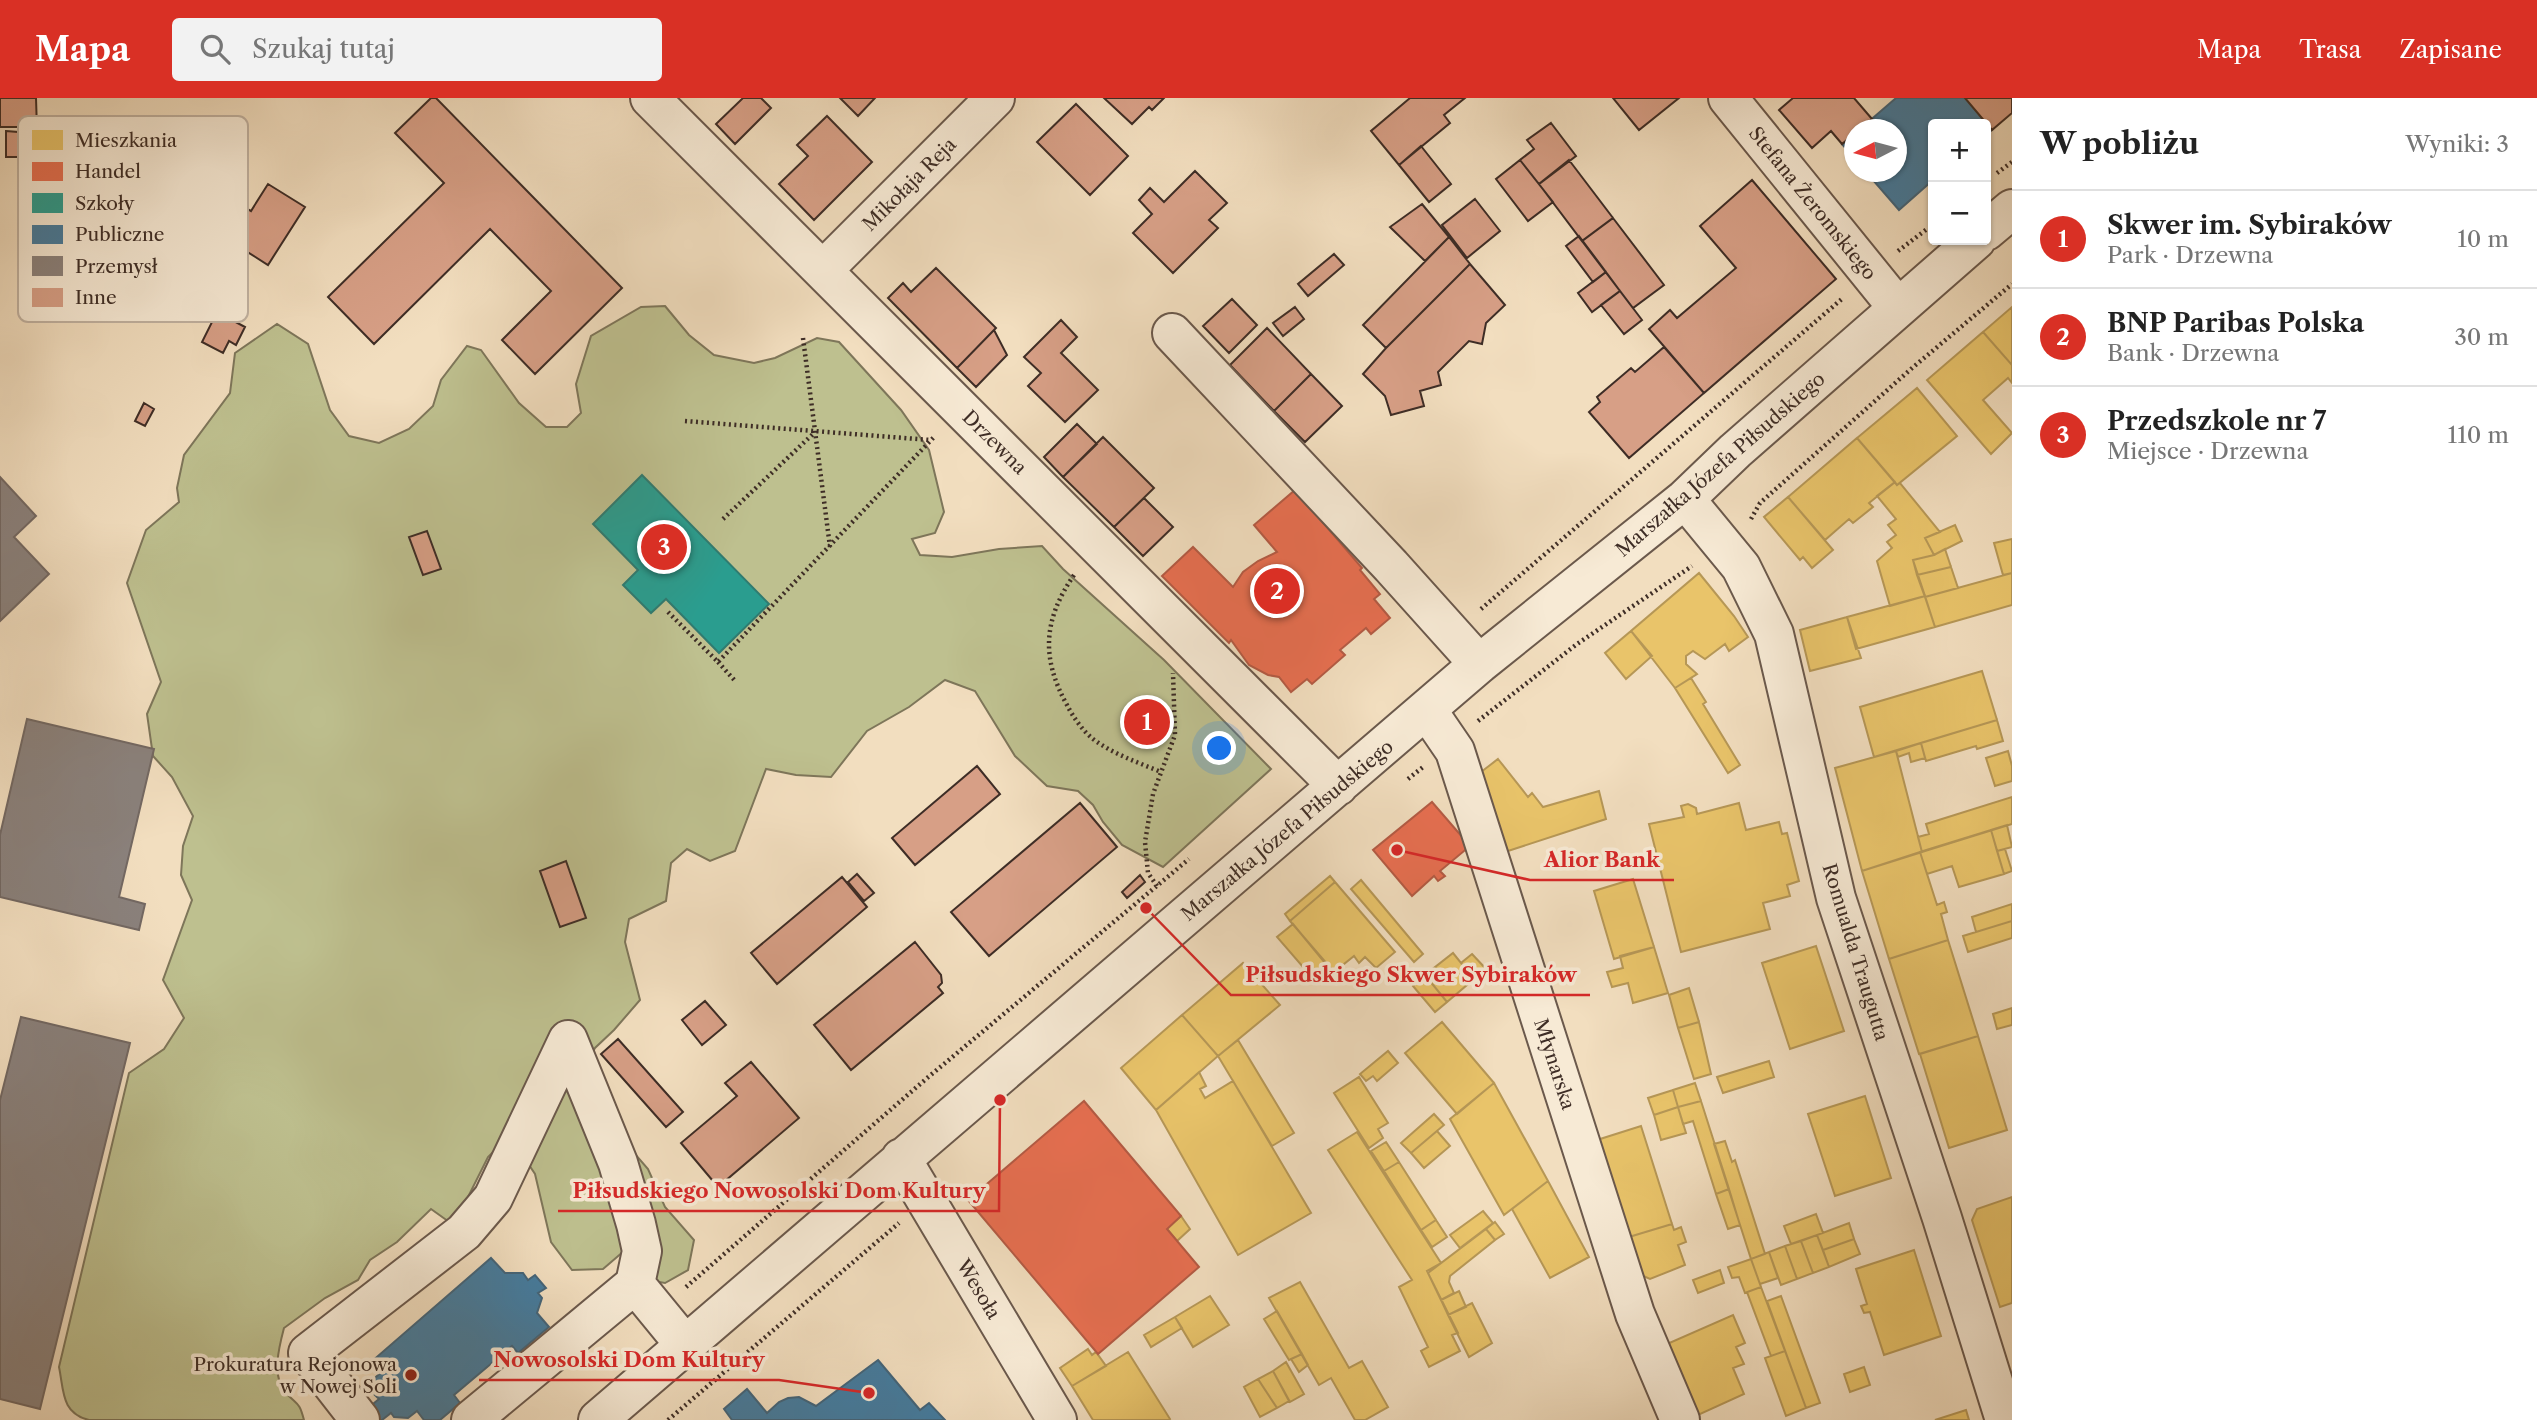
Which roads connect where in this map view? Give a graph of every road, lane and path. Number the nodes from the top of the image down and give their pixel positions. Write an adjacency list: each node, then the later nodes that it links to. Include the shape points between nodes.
1 (650, 98): 8 (street, Drzewna)
2 (995, 98): 8 (street, Mikołaja Reja)
3 (1728, 98): 9 (street, Stefana Żeromskiego)
4 (2012, 209): 6 (street)
5 (1928, 227): 9 (path)
6 (1991, 227)
7 (1970, 245): 11 (street, Marszałka Józefa Piłsudskiego)
8 (823, 270): 35 (street, Drzewna)
9 (1870, 275): 11 (street, Stefana Żeromskiego); 27 (path)
10 (2012, 284): 20 (path, via 1760,503)
11 (1898, 308): 18 (street, Marszałka Józefa Piłsudskiego)
12 (1172, 333): 27 (street)
13 (803, 338): 16 (path)
14 (684, 421): 16 (path)
15 (942, 428): 17 (path)
16 (814, 432): 17 (path); 19 (path); 21 (path)
17 (931, 440): 21 (path)
18 (1685, 499): 29 (street, Marszałka Józefa Piłsudskiego); 49 (street, Romualda Traugutta, via 1741,567 1774,634 1836,898)
19 (723, 519)
20 (1749, 522)
21 (830, 547): 28 (path)
22 (1695, 565): 25 (path)
23 (1076, 573): 34 (path, via 1051,620 1048,648 1057,688 1091,737 1114,753)
24 (1628, 599): 25 (path)
25 (1633, 605): 33 (path, via 1577,643)
26 (668, 612): 28 (path)
27 (1452, 634): 29 (street)
28 (718, 662): 31 (path)
29 (1479, 664): 32 (street, Marszałka Józefa Piłsudskiego)
30 (1173, 668): 34 (path, via 1175,735)
31 (737, 682)
32 (1427, 710): 33 (street, Młynarska); 35 (street, Marszałka Józefa Piłsudskiego)
33 (1450, 744): 36 (path); 48 (street, Młynarska, via 1635,1314)
34 (1161, 772): 38 (path, via 1145,842 1148,873)
35 (1338, 786): 39 (street, Marszałka Józefa Piłsudskiego)
36 (1399, 787)
37 (1198, 851): 38 (path)
38 (1157, 886): 41 (path, via 926,1079)
39 (901, 1158): 42 (street, Marszałka Józefa Piłsudskiego); 47 (street, Wesoła)
40 (906, 1217): 46 (path)
41 (646, 1298): 42 (street); 43 (street, via 642,1251 618,1163 568,1040 493,1198 464,1232 308,1353); 44 (street)
42 (685, 1345): 45 (street, Marszałka Józefa Piłsudskiego)
43 (360, 1420)
44 (471, 1420)
45 (597, 1420)
46 (667, 1420)
47 (1057, 1420)
48 (1680, 1420)
49 (2005, 1420)

